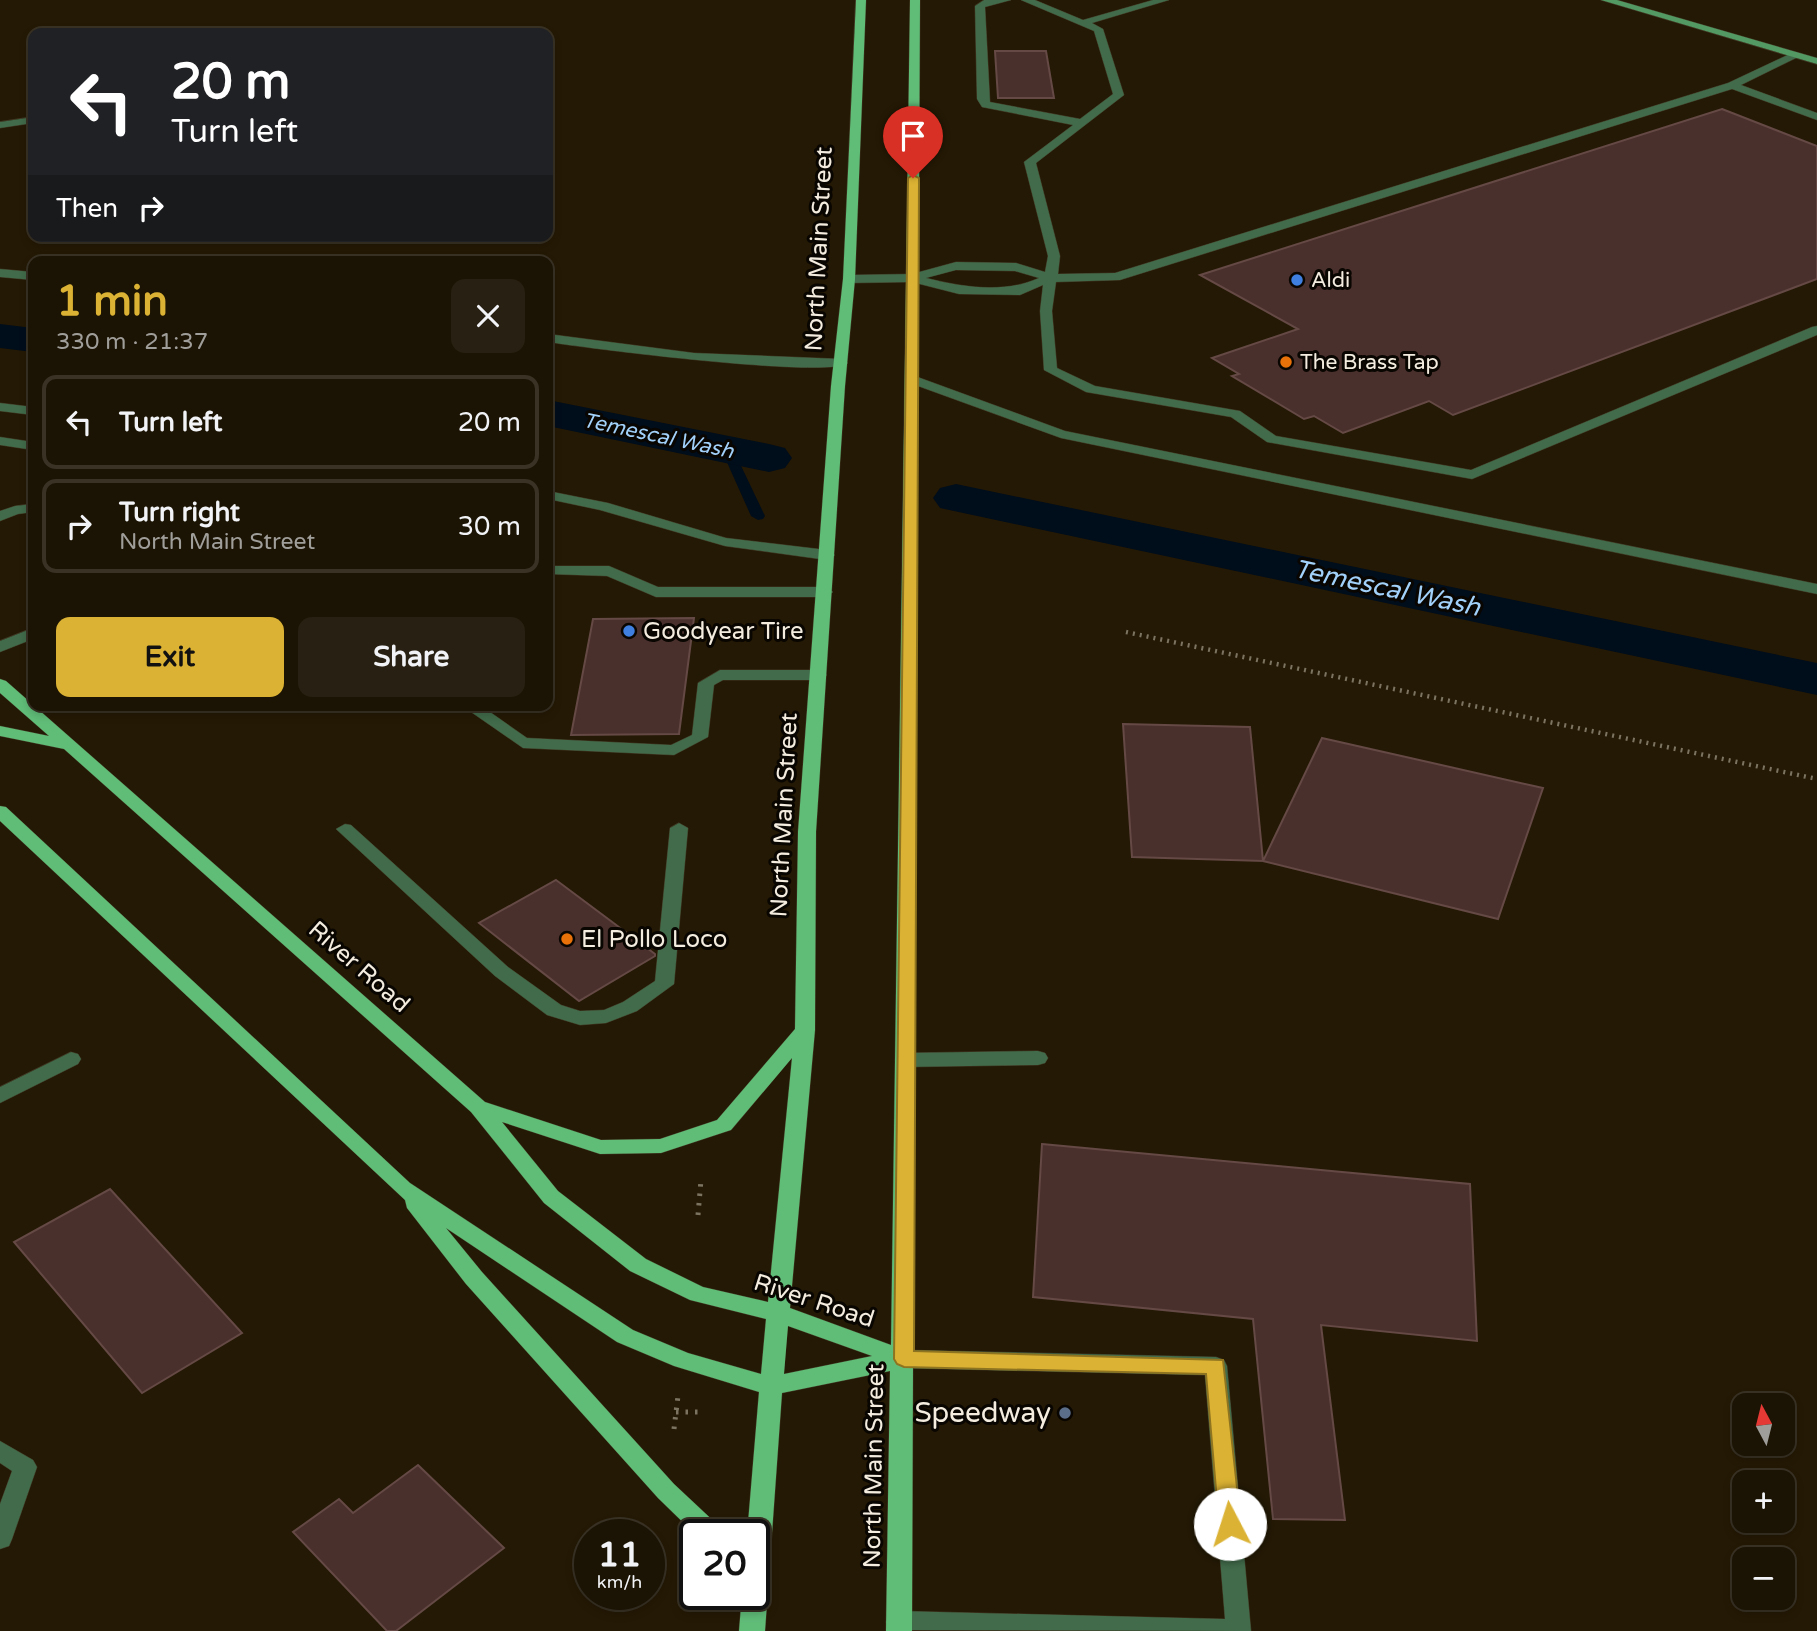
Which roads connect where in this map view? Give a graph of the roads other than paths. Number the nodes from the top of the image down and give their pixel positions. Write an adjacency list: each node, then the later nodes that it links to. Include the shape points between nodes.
1 (861, 0): 19 (main road, North Main Street)
2 (915, 0): 17 (main road, North Main Street)
3 (1006, 0): 13 (lane, via 980,6 982,99 986,105)
4 (1026, 0): 7 (lane)
5 (1164, 0): 7 (lane)
6 (1606, 0): 8 (main road)
7 (1082, 23): 13 (lane, via 1098,29 1119,95)
8 (1794, 55): 9 (main road); 10 (lane)
9 (1817, 61)
10 (1731, 85): 11 (lane); 18 (lane, via 1116,278)
11 (1817, 117)
12 (28, 121): 14 (lane)
13 (1081, 123): 18 (lane, via 1030,162 1054,256)
14 (0, 125)
15 (0, 273): 16 (lane)
16 (28, 276)
17 (912, 278): 18 (lane, via 956,266 1016,267); 18 (lane, via 959,290 1020,290); 19 (lane); 23 (main road, North Main Street)
18 (1050, 278): 20 (lane, via 1046,311 1051,370 1091,389 1235,414 1272,439 1472,475)
19 (849, 279): 22 (main road, North Main Street)
20 (1817, 330)
21 (553, 339): 22 (lane, via 614,350)
22 (841, 363): 31 (main road, North Main Street)
23 (912, 383): 33 (lane, via 1061,434); 50 (main road, North Main Street)
24 (0, 407): 25 (lane)
25 (28, 410)
26 (0, 441): 27 (lane)
27 (28, 445)
28 (553, 496): 31 (lane, via 725,542)
29 (28, 509): 30 (lane)
30 (0, 517)
31 (827, 560): 34 (main road, North Main Street)
32 (553, 570): 34 (lane, via 608,570 656,592)
33 (1817, 589)
34 (825, 592): 37 (main road, North Main Street)
35 (28, 635): 36 (lane)
36 (0, 647)
37 (819, 675): 41 (lane, via 720,675 706,684 700,737 674,750 523,743); 47 (main road, North Main Street, via 807,832)
38 (0, 684): 39 (main road, River Road)
39 (28, 709)
40 (30, 711): 43 (main road, River Road)
41 (477, 711)
42 (0, 731): 43 (main road)
43 (67, 745): 52 (main road, River Road)
44 (0, 811): 53 (main road, River Road)
45 (678, 828): 46 (lane, via 664,984 607,1018 566,1015 515,983)
46 (345, 829)
47 (805, 1030): 52 (main road, via 724,1125 661,1146 600,1147); 54 (main road, North Main Street)
48 (1038, 1058): 50 (lane)
49 (71, 1059): 51 (lane)
50 (905, 1060): 55 (main road, North Main Street)
51 (0, 1096)
52 (478, 1107): 54 (main road, River Road, via 551,1197 638,1265 698,1294)
53 (403, 1188): 56 (main road, River Road, via 625,1336 682,1360); 58 (main road, via 474,1278)
54 (778, 1314): 55 (main road, River Road); 56 (main road, North Main Street)
55 (904, 1359): 56 (main road, River Road); 62 (main road, North Main Street); 62 (lane, via 1216,1366 1240,1630)
56 (771, 1386): 59 (main road, North Main Street)
57 (0, 1451): 60 (lane, via 24,1467)
58 (695, 1519)
59 (760, 1519)
60 (0, 1539)
61 (753, 1610): 63 (main road, North Main Street)
62 (899, 1626)
63 (752, 1631)

